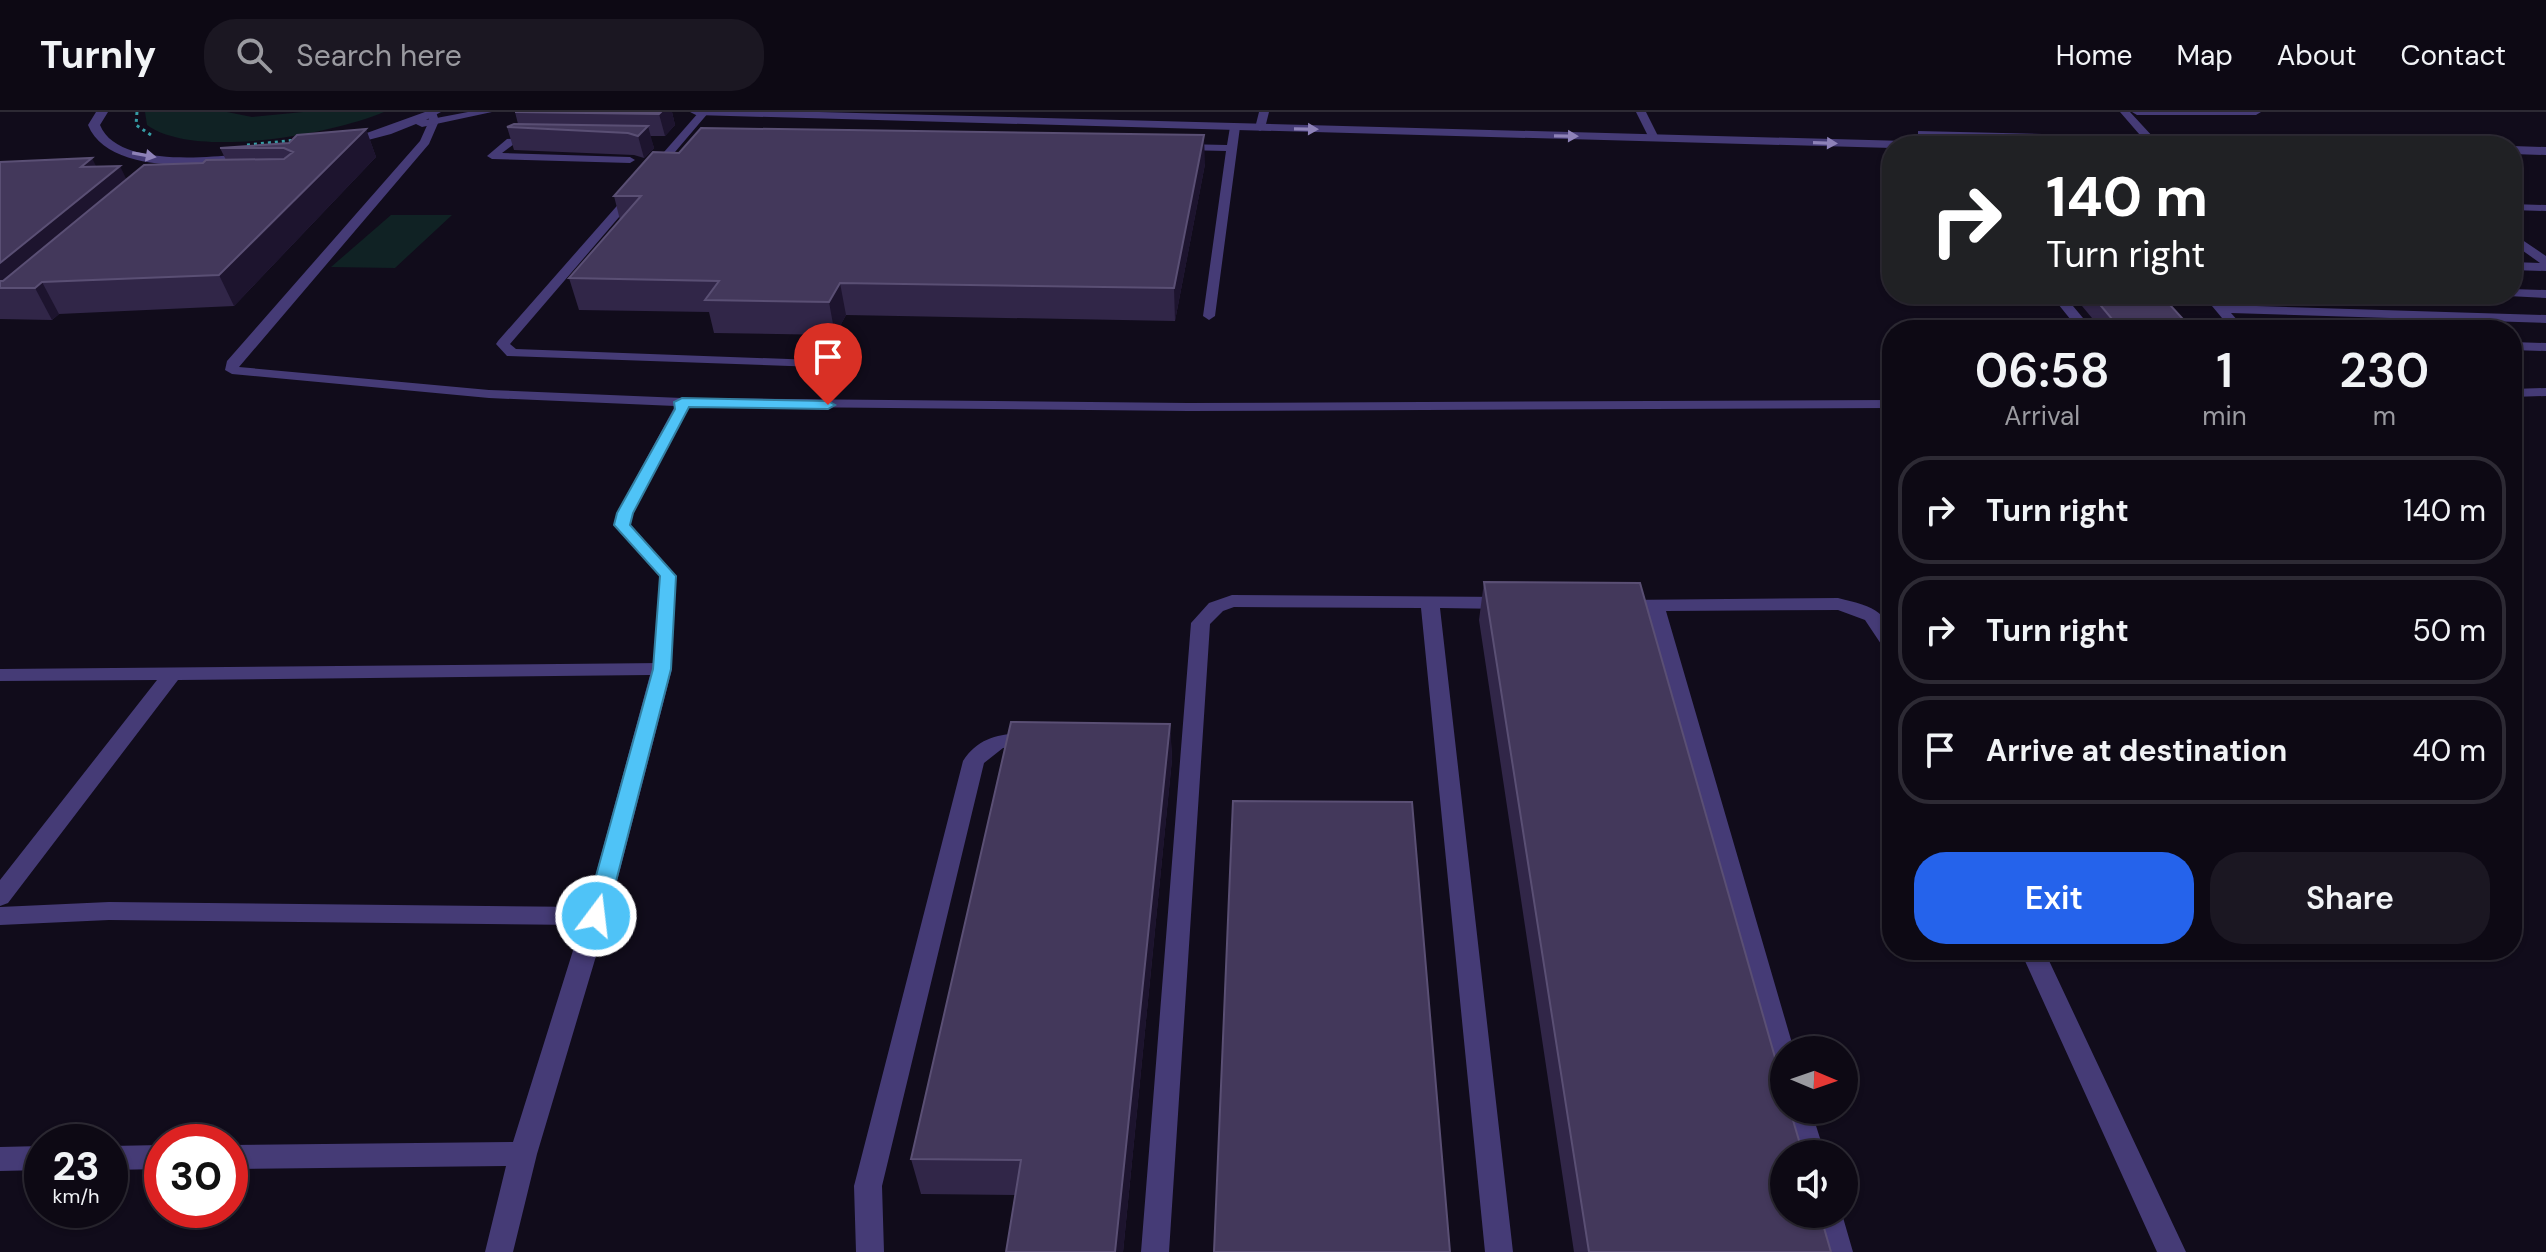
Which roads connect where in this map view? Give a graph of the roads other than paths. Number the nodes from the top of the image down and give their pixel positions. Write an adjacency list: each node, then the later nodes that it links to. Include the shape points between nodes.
1 (102, 112): 27 (street, one-way to 27, via 94,125 101,140 125,152)
2 (486, 112): 11 (street)
3 (696, 112): 4 (street)
4 (704, 112): 12 (street); 18 (lane)
5 (1151, 112): 10 (street)
6 (1641, 112): 14 (lane)
7 (2125, 112): 17 (lane)
8 (2137, 112): 9 (lane)
9 (2256, 112)
10 (1264, 114): 13 (lane); 14 (street)
11 (434, 116): 21 (street); 53 (lane, via 425,142 232,370 489,394)
12 (1235, 127): 13 (street); 23 (lane)
13 (1260, 128): 14 (street, one-way to 14)
14 (1651, 132): 16 (street); 20 (street, one-way to 20)
15 (700, 135): 18 (lane)
16 (1900, 136)
17 (2146, 136)
18 (676, 139): 50 (lane, via 503,344 512,353)
19 (545, 140): 28 (lane, via 511,141 492,155)
20 (1882, 144)
21 (334, 146)
22 (1169, 147): 23 (lane)
23 (1232, 148): 44 (lane)
24 (2522, 150): 25 (street)
25 (2546, 151)
26 (243, 152): 27 (street)
27 (202, 160): 31 (lane)
28 (630, 160)
29 (2522, 162): 30 (street)
30 (2546, 162)
31 (171, 174)
32 (2522, 207): 33 (lane)
33 (2546, 208)
34 (2522, 240): 35 (lane)
35 (2546, 242)
36 (2522, 246): 37 (lane)
37 (2546, 265): 38 (lane)
38 (2522, 266)
39 (2522, 293): 40 (lane)
40 (2546, 294)
41 (2064, 304): 46 (lane)
42 (2217, 304): 43 (lane)
43 (2221, 309): 45 (lane); 47 (lane)
44 (1209, 316)
45 (2546, 319)
46 (2078, 320)
47 (2230, 320)
48 (2522, 346): 49 (lane)
49 (2546, 347)
50 (841, 365)
51 (2546, 392): 52 (lane)
52 (2522, 393)
53 (682, 402): 54 (lane, via 988,407); 60 (lane, via 622,525 668,576)
54 (1882, 404)
55 (1430, 602): 56 (street); 76 (street, via 1232,601 1216,607 1201,623 1183,739); 77 (street)
56 (1520, 604)
57 (1595, 605): 58 (street)
58 (1655, 606): 59 (street, via 1838,604 1863,610); 68 (street)
59 (1882, 625)
60 (662, 669): 61 (street); 66 (street)
61 (172, 674): 62 (street); 64 (street)
62 (0, 675)
63 (1057, 740): 75 (street, via 997,741 974,761 868,1186)
64 (0, 897)
65 (0, 916): 66 (street, via 109,911)
66 (596, 916): 69 (street)
67 (2037, 960): 79 (street)
68 (1777, 1036)
69 (523, 1154): 70 (street); 74 (street)
70 (248, 1157)
71 (24, 1158): 72 (street)
72 (0, 1159)
73 (1832, 1228): 78 (street)
74 (499, 1252)
75 (870, 1252)
76 (1155, 1252)
77 (1499, 1252)
78 (1839, 1252)
79 (2172, 1252)

